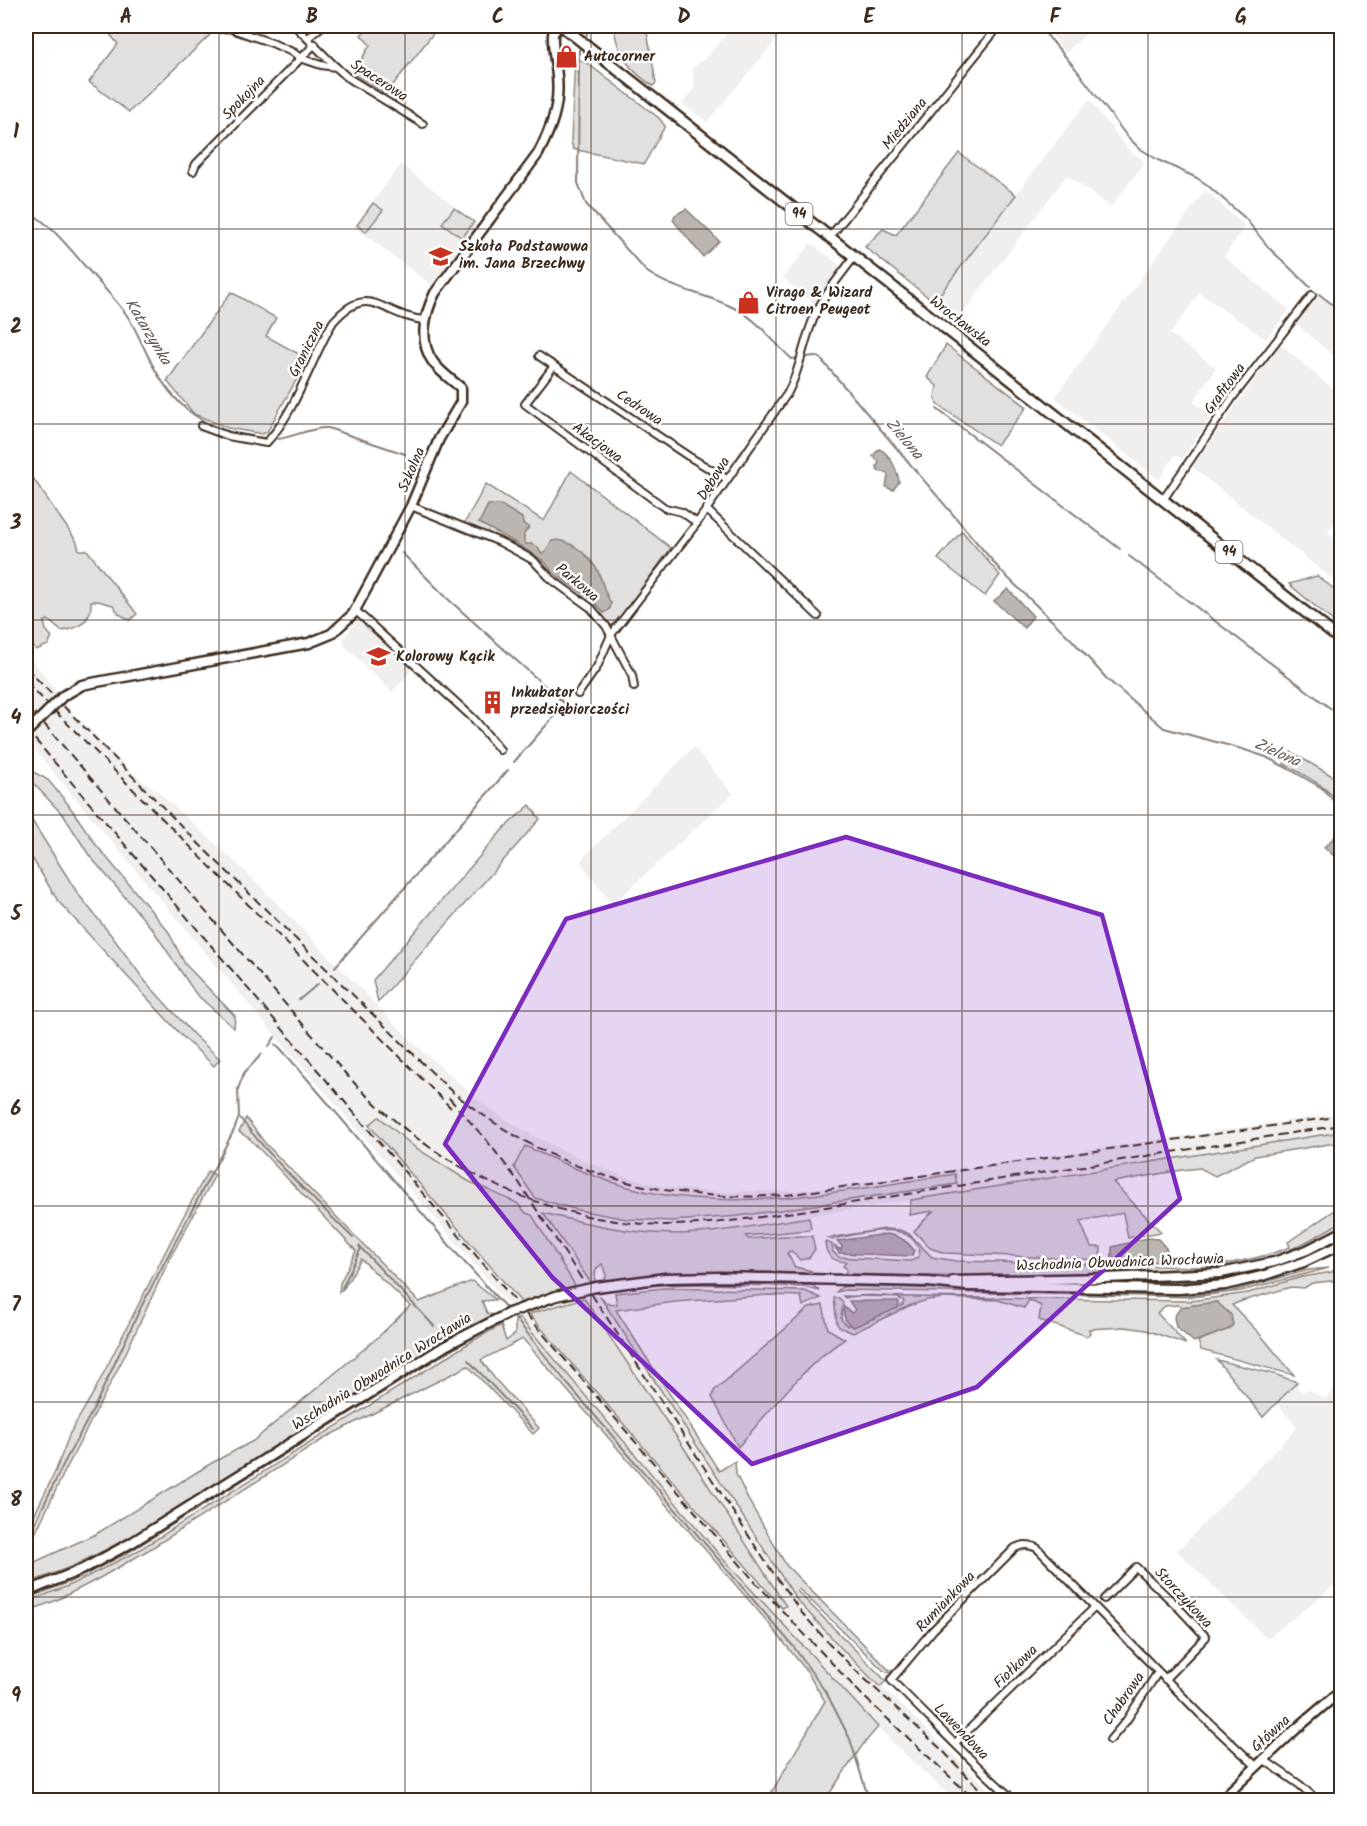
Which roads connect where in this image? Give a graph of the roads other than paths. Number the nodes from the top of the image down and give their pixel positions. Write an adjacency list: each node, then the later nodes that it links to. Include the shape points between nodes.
1 (295, 26): 6 (street)
2 (321, 26): 6 (street)
3 (560, 26): 12 (main road, Wrocławska / 94); 15 (main road, via 553,34 556,108 546,140 435,293)
4 (999, 26): 12 (street, Miedziana)
5 (220, 29): 8 (street, Spacerowa, via 229,28)
6 (308, 38): 7 (street)
7 (315, 44): 8 (street, Spokojna); 9 (street)
8 (300, 58): 9 (street, Spacerowa); 11 (street, Spokojna)
9 (336, 67): 10 (street, Spacerowa)
10 (423, 124)
11 (193, 171)
12 (829, 238): 13 (main road, Wrocławska / 94)
13 (854, 257): 19 (street, Dębowa, via 817,310 795,381); 20 (main road, Wrocławska / 94)
14 (1312, 295): 20 (street, Grafitowa, via 1233,397)
15 (424, 320): 18 (street, Graniczna, via 410,319 367,301 358,302 333,322 287,413 266,443); 21 (main road, Szkolna, via 431,359 461,388 462,399 439,439)
16 (539, 356): 17 (street, Cedrowa)
17 (554, 366): 19 (street, Cedrowa); 23 (street, Akacjowa, via 525,404 665,508)
18 (201, 426)
19 (727, 479): 22 (street, Dębowa)
20 (1162, 500): 27 (main road, Wrocławska / 94)
21 (411, 506): 24 (main road, Szkolna); 26 (street, Parkowa, via 520,552 591,608)
22 (706, 509): 23 (street); 25 (street, Dębowa)
23 (698, 523): 26 (street)
24 (355, 610): 30 (main road, Szkolna, bridge, via 326,637 309,643 82,685 63,696); 31 (street, via 466,712)
25 (818, 616)
26 (612, 635): 28 (street, Parkowa); 29 (street)
27 (1341, 641)
28 (634, 687)
29 (578, 694)
30 (26, 733)
31 (500, 750)
32 (1341, 1232): 34 (main road, Wschodnia Obwodnica Wrocławia, via 1274,1262 1221,1274)
33 (1341, 1244): 34 (main road, Wschodnia Obwodnica Wrocławia, via 1281,1271 1213,1286 967,1287)
34 (928, 1282): 35 (main road, Wschodnia Obwodnica Wrocławia, bridge, via 695,1277 628,1281 556,1296 509,1313 445,1346 123,1548)
35 (26, 1592)
36 (1104, 1599): 39 (street, Storczykowa, via 1136,1567 1206,1637)
37 (1094, 1608): 38 (street); 40 (street, Rumiankowa, via 1037,1548 1022,1544 933,1630); 43 (street, Fiołkowa)
38 (1158, 1672): 39 (street); 42 (street, Chabrowa)
39 (1165, 1679): 44 (street)
40 (891, 1680): 43 (street, Lawendowa)
41 (1341, 1690): 44 (main road, Główna)
42 (1110, 1740)
43 (955, 1743): 45 (street, Lawendowa)
44 (1259, 1763): 46 (main road, Główna); 47 (street, via 1300,1785)
45 (1014, 1800)
46 (1221, 1800)
47 (1317, 1800)

